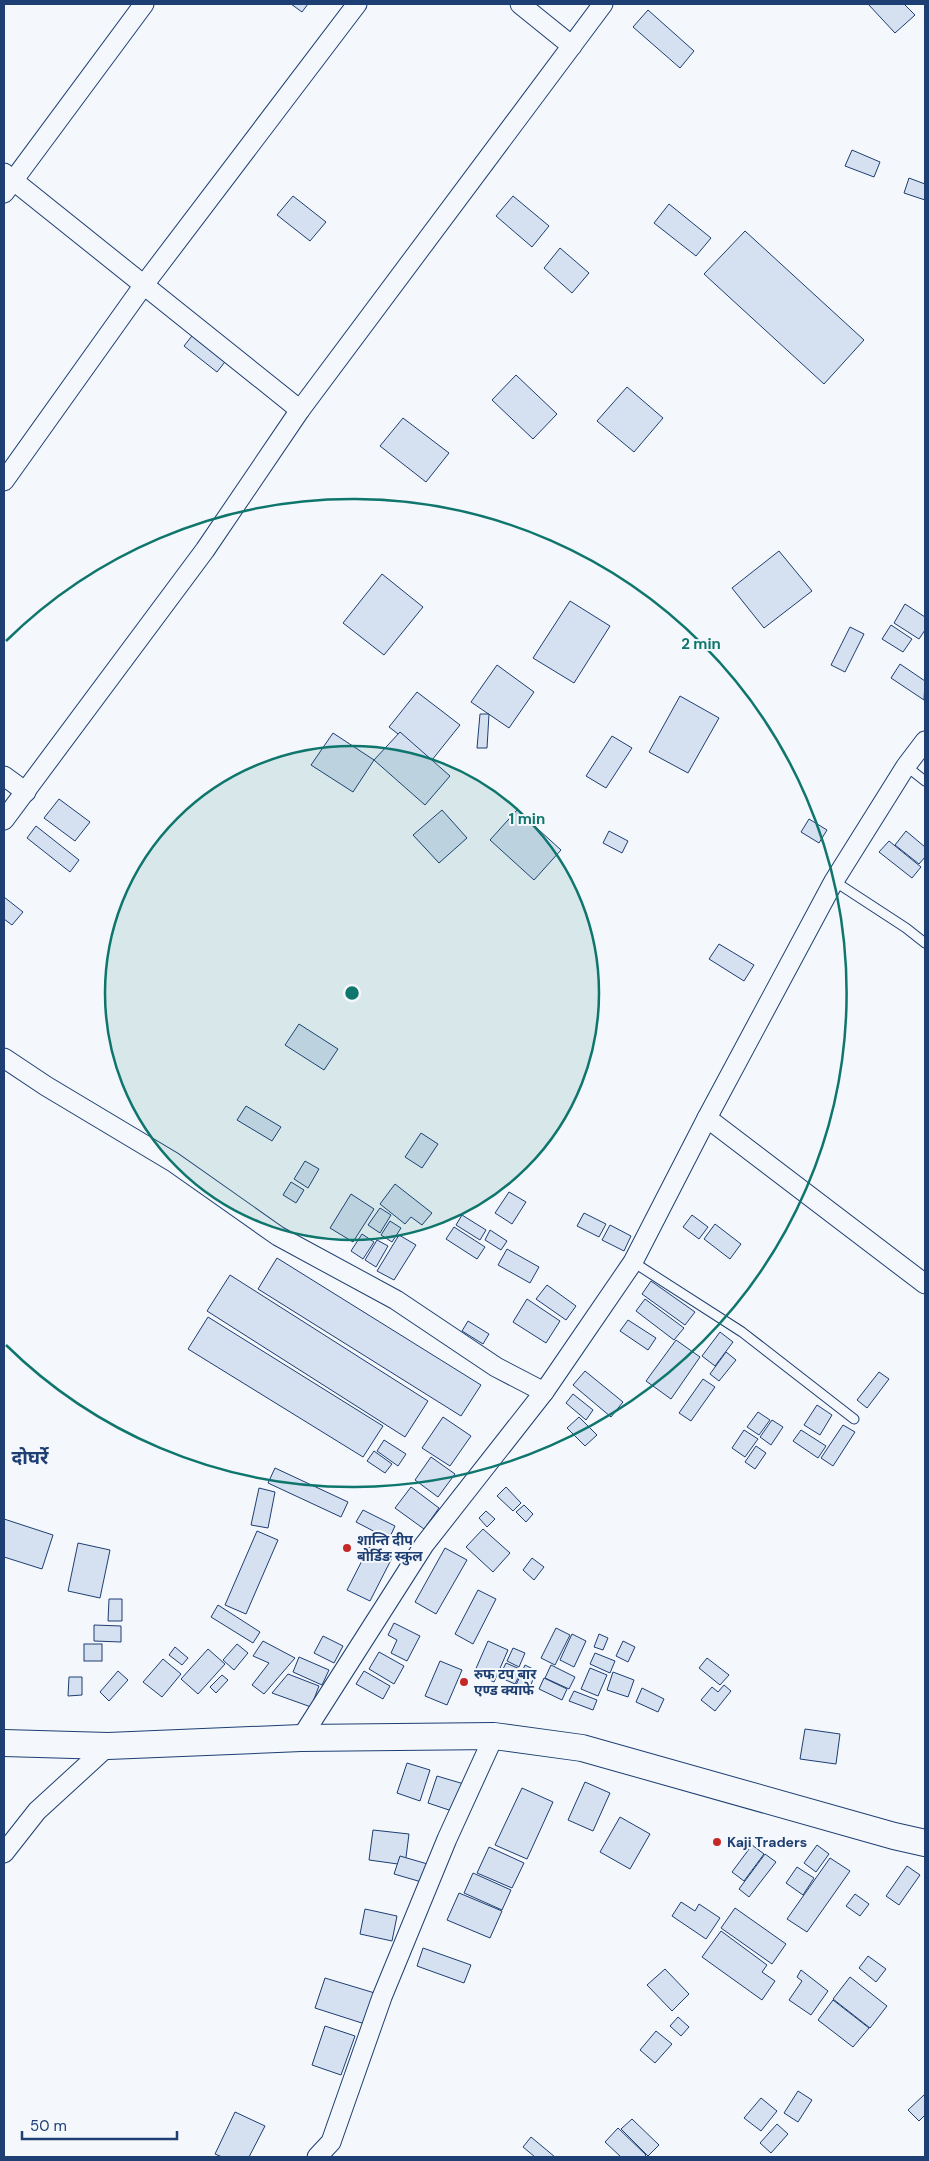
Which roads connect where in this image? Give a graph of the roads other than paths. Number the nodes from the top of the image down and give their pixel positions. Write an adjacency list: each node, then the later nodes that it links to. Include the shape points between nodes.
1 (144, 4): 6 (street)
2 (357, 4): 7 (street)
3 (520, 4): 5 (street)
4 (603, 4): 5 (street)
5 (572, 46): 8 (street)
6 (7, 182): 7 (street)
7 (143, 286): 8 (street); 9 (street)
8 (300, 410): 14 (street, via 205,550)
9 (4, 481)
10 (925, 741): 11 (street)
11 (906, 766): 13 (lane); 16 (street)
12 (4, 776): 14 (street)
13 (925, 782)
14 (26, 792): 15 (street)
15 (4, 820)
16 (834, 881): 17 (lane); 19 (street)
17 (925, 944)
18 (4, 1058): 22 (street, via 173,1162 278,1236 396,1300 496,1367)
19 (707, 1118): 20 (street); 21 (street)
20 (633, 1262): 22 (street); 23 (lane, via 742,1332)
21 (925, 1284)
22 (544, 1392): 25 (street, via 424,1545)
23 (854, 1419)
24 (494, 1736): 25 (main road); 28 (main road, via 582,1748); 30 (street, via 447,1839 382,1997 331,2142)
25 (301, 1738): 27 (main road)
26 (4, 1743): 27 (main road)
27 (108, 1746): 29 (street, via 37,1811)
28 (925, 1843)
29 (4, 1853)
30 (317, 2157)

